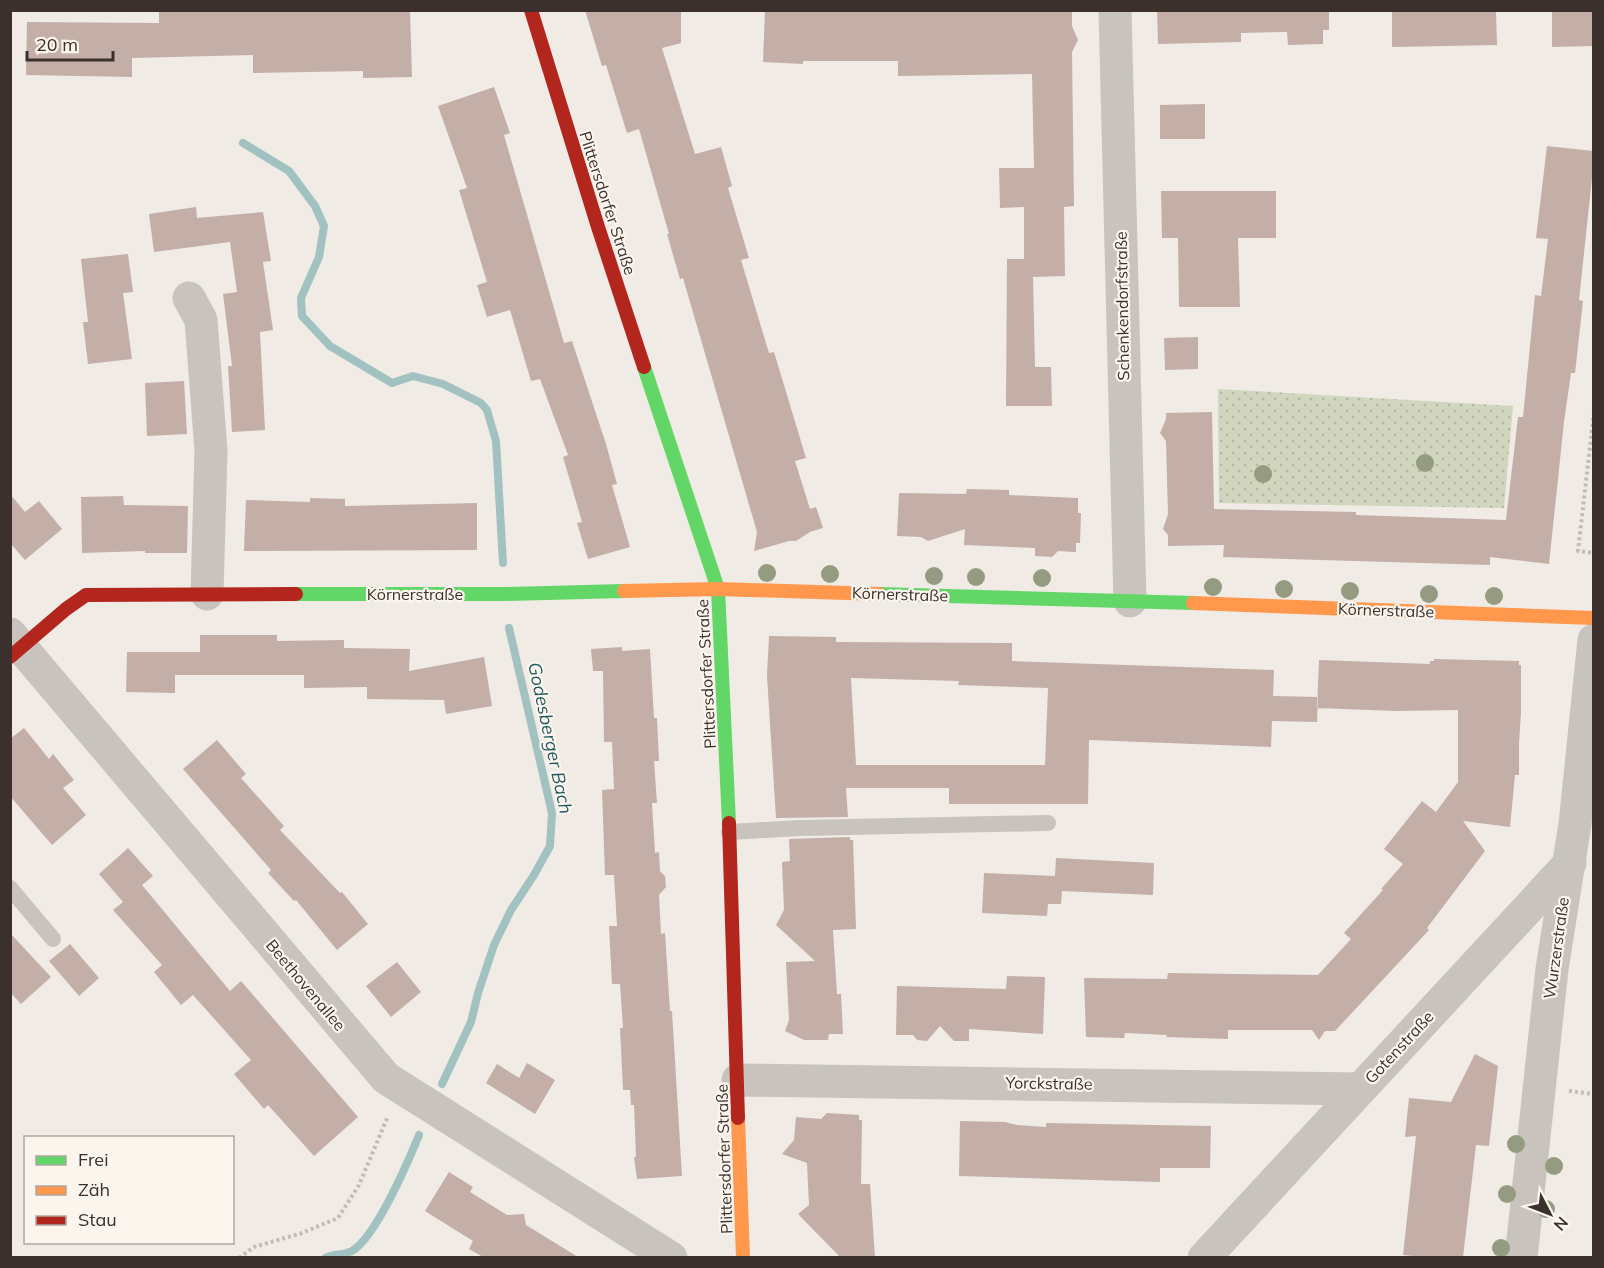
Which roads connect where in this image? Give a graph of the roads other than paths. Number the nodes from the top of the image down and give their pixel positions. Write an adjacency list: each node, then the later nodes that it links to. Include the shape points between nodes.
1 (531, 10): 4 (street, Plittersdorfer Straße, via 605,249)
2 (1115, 10): 6 (street, Schenkendorfstraße)
3 (189, 298): 5 (street, via 201,320 211,451)
4 (718, 589): 5 (street, Körnerstraße); 6 (street, Körnerstraße); 11 (street, Plittersdorfer Straße)
5 (207, 594): 9 (street, Körnerstraße, via 86,595)
6 (1130, 601): 7 (street, Körnerstraße)
7 (1593, 618)
8 (1593, 640): 13 (street, Wurzerstraße)
9 (15, 646): 18 (street, Beethovenallee, via 386,1078)
10 (1048, 823): 11 (lane)
11 (729, 832): 16 (street, Plittersdorfer Straße)
12 (1593, 837): 13 (street, Gotenstraße)
13 (1568, 865): 17 (street, Gotenstraße); 21 (street, Wurzerstraße, via 1552,969)
14 (10, 888): 15 (lane)
15 (53, 939)
16 (738, 1080): 17 (street, Yorckstraße); 19 (street, Plittersdorfer Straße)
17 (1360, 1089): 20 (street, Gotenstraße)
18 (671, 1257)
19 (743, 1257)
20 (1204, 1257)
21 (1521, 1257)

